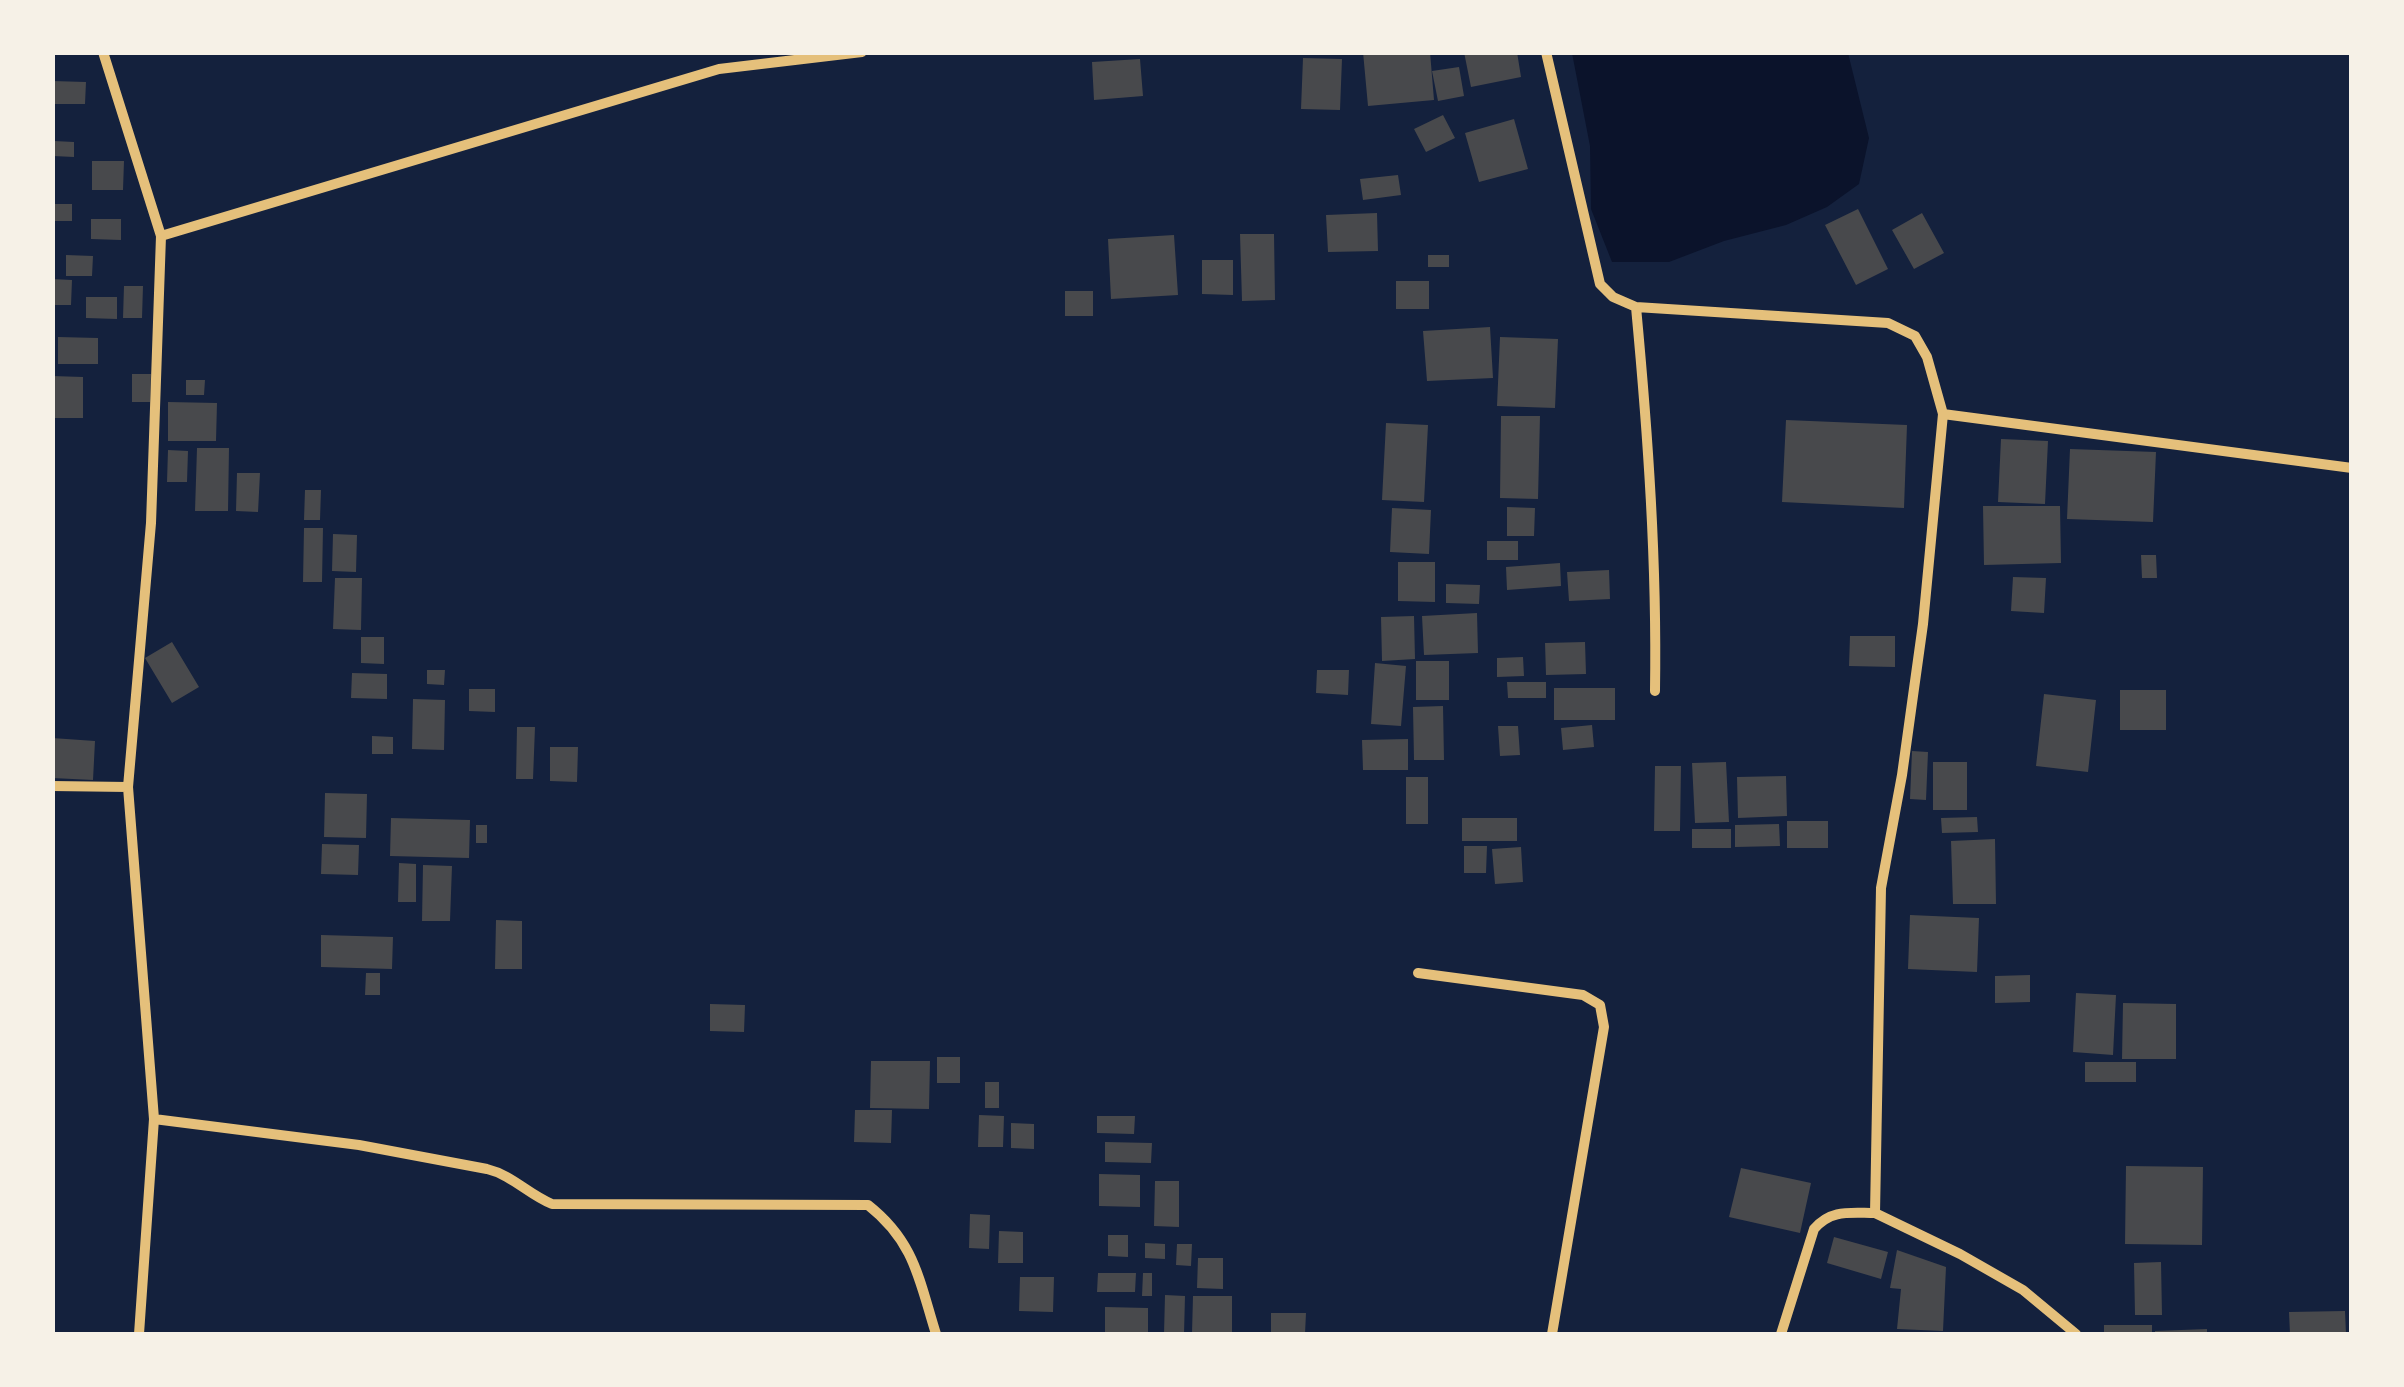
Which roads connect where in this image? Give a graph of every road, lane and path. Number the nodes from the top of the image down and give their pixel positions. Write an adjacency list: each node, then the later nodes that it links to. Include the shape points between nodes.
1 (103, 52): 4 (street)
2 (862, 52): 4 (street, via 719,69)
3 (1546, 52): 5 (street, via 1600,284)
4 (162, 236): 10 (street, via 151,523)
5 (1636, 307): 6 (street, via 1888,323 1915,336); 8 (street, via 1650,461)
6 (1943, 414): 7 (street); 13 (street, via 1923,624 1881,888)
7 (2352, 468)
8 (1655, 691)
9 (52, 786): 10 (street)
10 (128, 787): 12 (street)
11 (1418, 973): 16 (street, via 1583,996 1600,1005 1604,1027)
12 (154, 1119): 14 (street); 15 (street, via 359,1144 487,1169 552,1204 868,1205 909,1248)
13 (1874, 1213): 17 (street, via 1836,1213 1814,1229); 18 (street, via 2023,1290)
14 (139, 1334)
15 (936, 1334)
16 (1552, 1334)
17 (1781, 1334)
18 (2076, 1334)

